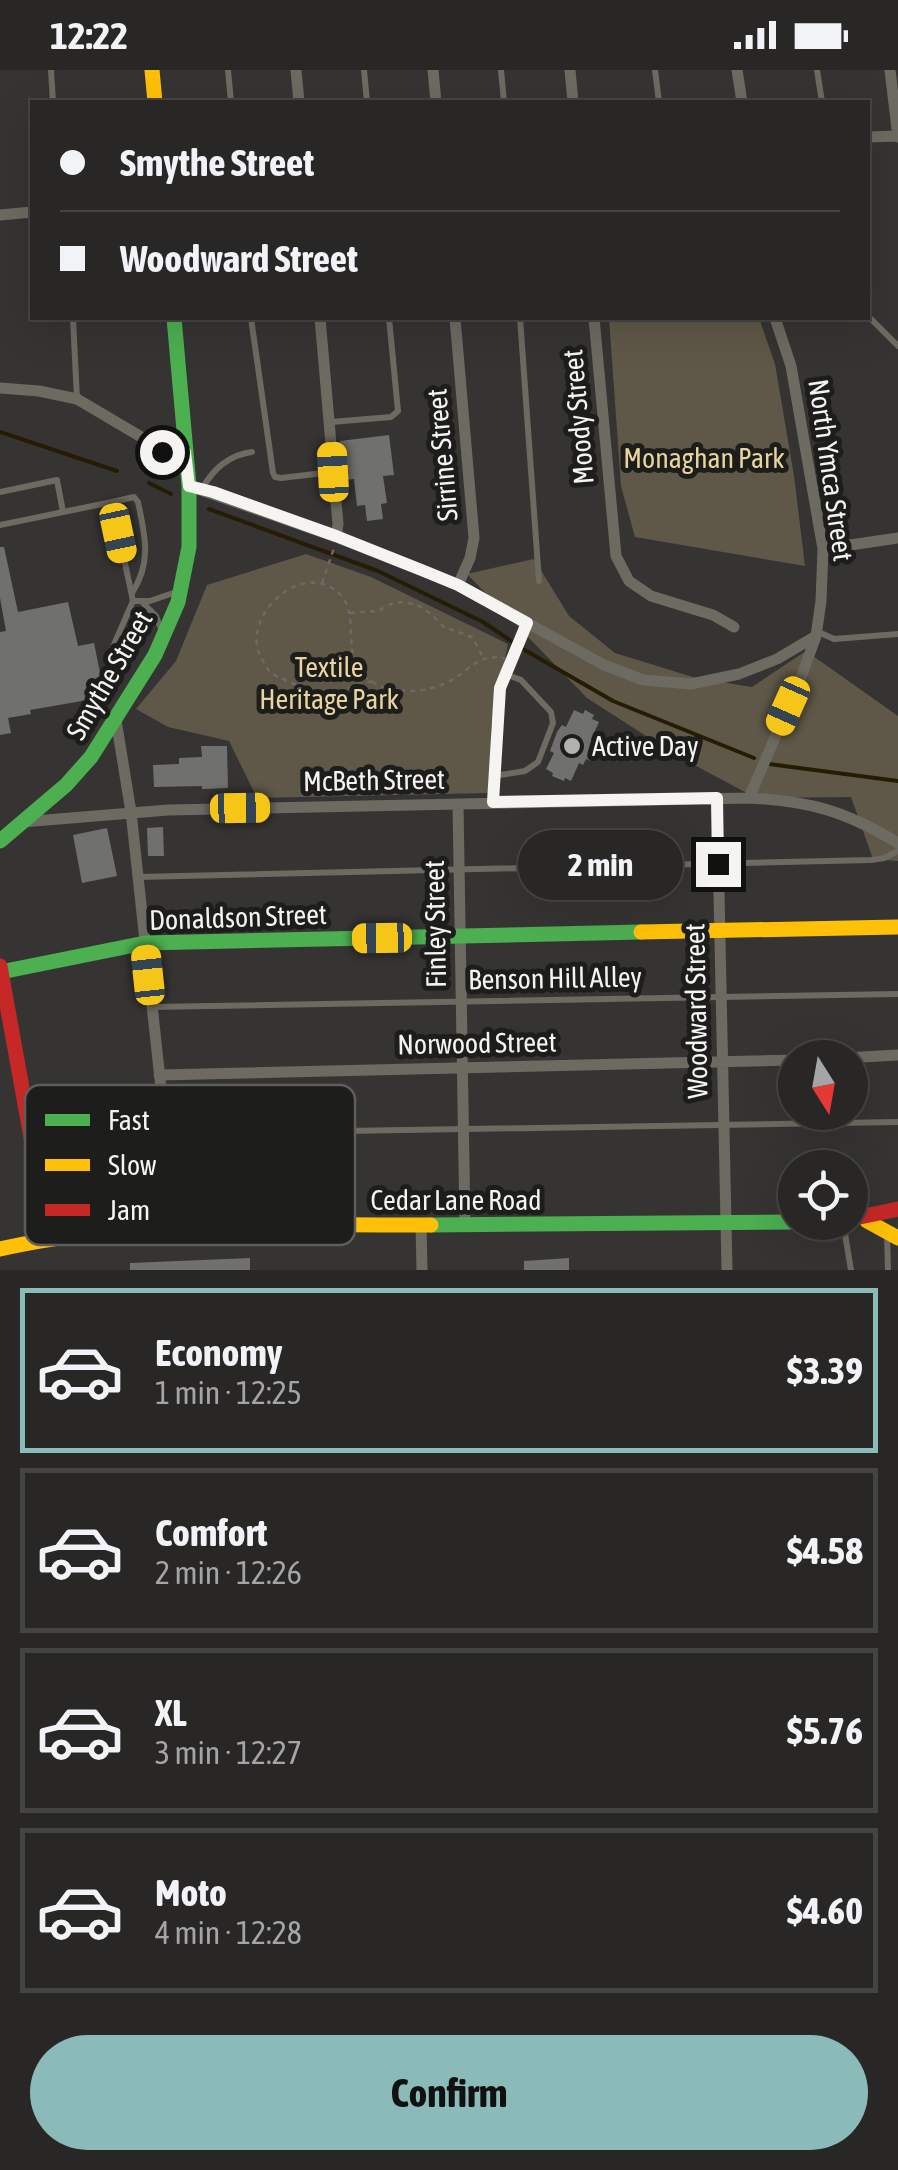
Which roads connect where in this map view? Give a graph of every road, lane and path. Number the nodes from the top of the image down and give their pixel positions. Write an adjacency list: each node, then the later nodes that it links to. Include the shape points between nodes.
1 (50, 70): 13 (lane)
2 (152, 70): 14 (street)
3 (228, 70): 15 (lane)
4 (296, 70): 16 (street)
5 (364, 70): 17 (lane)
6 (434, 70): 18 (street)
7 (502, 70): 19 (lane)
8 (570, 70): 20 (street)
9 (655, 70): 21 (lane)
10 (737, 70): 22 (street)
11 (817, 70): 23 (lane)
12 (890, 70): 24 (street)
13 (53, 100)
14 (155, 100)
15 (231, 100)
16 (299, 100)
17 (367, 100)
18 (436, 100)
19 (504, 100)
20 (573, 100)
21 (658, 100)
22 (742, 100)
23 (822, 100)
24 (898, 136): 25 (street)
25 (870, 137)
26 (30, 212): 27 (street)
27 (0, 215)
28 (870, 318): 38 (lane)
29 (73, 320): 40 (lane)
30 (174, 320): 42 (street, Smythe Street)
31 (251, 320): 44 (lane, via 272,473 281,478)
32 (320, 320): 41 (street)
33 (389, 320): 41 (lane, via 398,411)
34 (456, 320): 56 (street, Sirrine Street, via 474,538)
35 (520, 320): 54 (lane)
36 (594, 320): 62 (street, Moody Street, via 616,556 630,581 651,596)
37 (776, 320): 52 (street, North Ymca Street, via 791,366)
38 (898, 346)
39 (0, 388): 40 (street)
40 (77, 400): 42 (street, via 162,452)
41 (330, 422): 44 (street)
42 (185, 452): 45 (street, Smythe Street)
43 (252, 452): 45 (lane, via 219,466)
44 (333, 472): 50 (street)
45 (195, 488): 50 (street); 57 (street, Smythe Street)
46 (0, 492): 48 (lane, via 56,480)
47 (112, 502): 48 (lane); 58 (lane); 58 (lane, via 138,502 146,545 143,576)
48 (63, 512): 49 (lane)
49 (0, 525)
50 (336, 536): 56 (street)
51 (898, 538): 52 (street)
52 (823, 549): 63 (street, North Ymca Street)
53 (334, 550): 55 (path)
54 (539, 581)
55 (324, 585): 60 (path, via 347,602); 70 (path, via 309,581 276,600 258,630 262,658 270,673 316,694)
56 (458, 585): 61 (street)
57 (182, 589): 59 (lane); 65 (street, Smythe Street)
58 (132, 597): 59 (lane); 66 (lane)
59 (142, 602): 65 (lane)
60 (349, 613): 68 (path, via 393,603 418,606 444,627 472,637); 70 (path, via 352,656 358,673)
61 (527, 623): 63 (street, via 633,678 674,684 751,670); 67 (lane)
62 (734, 626)
63 (816, 633): 64 (lane); 74 (street, North Ymca Street)
64 (898, 634)
65 (164, 637): 71 (street, Smythe Street)
66 (108, 656)
67 (512, 656): 68 (path); 69 (lane)
68 (486, 658): 70 (path, via 452,680 412,691)
69 (505, 674): 72 (lane); 72 (lane, via 522,680 551,712 552,723 538,762)
70 (372, 681)
71 (116, 720): 77 (street); 78 (street, Smythe Street, via 82,768)
72 (494, 776): 75 (lane)
73 (717, 798): 74 (street, McBeth Street); 75 (street, McBeth Street); 82 (street, Woodward Street)
74 (749, 798): 80 (street, McBeth Street, via 829,809)
75 (493, 802): 76 (street, McBeth Street)
76 (458, 804): 77 (street, McBeth Street); 83 (street, Finley Street)
77 (131, 812): 78 (street, McBeth Street); 84 (street)
78 (22, 822): 79 (street, Smythe Street)
79 (0, 841)
80 (898, 844)
81 (898, 852): 82 (lane, via 871,860)
82 (718, 864): 83 (lane); 86 (street, Woodward Street)
83 (459, 870): 84 (lane); 87 (street, Finley Street)
84 (138, 877): 88 (street)
85 (898, 927): 86 (street, Donaldson Street)
86 (720, 931): 87 (street, Donaldson Street); 91 (street, Woodward Street)
87 (460, 937): 88 (street, Donaldson Street); 92 (street, Finley Street)
88 (145, 943): 89 (street, Donaldson Street); 93 (street)
89 (1, 968): 101 (street)
90 (898, 994): 91 (lane, Benson Hill Alley)
91 (721, 998): 92 (lane, Benson Hill Alley); 97 (street, Woodward Street)
92 (461, 1002): 93 (lane, Benson Hill Alley); 98 (street, Finley Street)
93 (152, 1006): 99 (street)
94 (898, 1055): 95 (street)
95 (868, 1057)
96 (778, 1060): 97 (street, Norwood Street)
97 (722, 1062): 98 (street, Norwood Street); 103 (street, Woodward Street)
98 (462, 1068): 99 (street, Norwood Street); 104 (street, Finley Street)
99 (159, 1074): 100 (street)
100 (160, 1085)
101 (25, 1102)
102 (898, 1122): 103 (lane)
103 (724, 1125): 104 (lane); 108 (street, Woodward Street)
104 (464, 1129): 105 (lane); 110 (street, Finley Street)
105 (355, 1131)
106 (898, 1209): 107 (street)
107 (868, 1217)
108 (726, 1222): 109 (street, Cedar Lane Road); 110 (street, Cedar Lane Road); 119 (street, Woodward Street)
109 (778, 1222)
110 (465, 1224): 111 (street, Cedar Lane Road)
111 (421, 1225): 113 (street, Cedar Lane Road); 118 (street)
112 (868, 1225): 114 (street)
113 (355, 1226)
114 (894, 1231): 121 (lane)
115 (852, 1240): 120 (lane)
116 (25, 1243): 117 (street, Cedar Lane Road)
117 (0, 1249)
118 (422, 1270)
119 (726, 1270)
120 (851, 1270)
121 (888, 1270)

